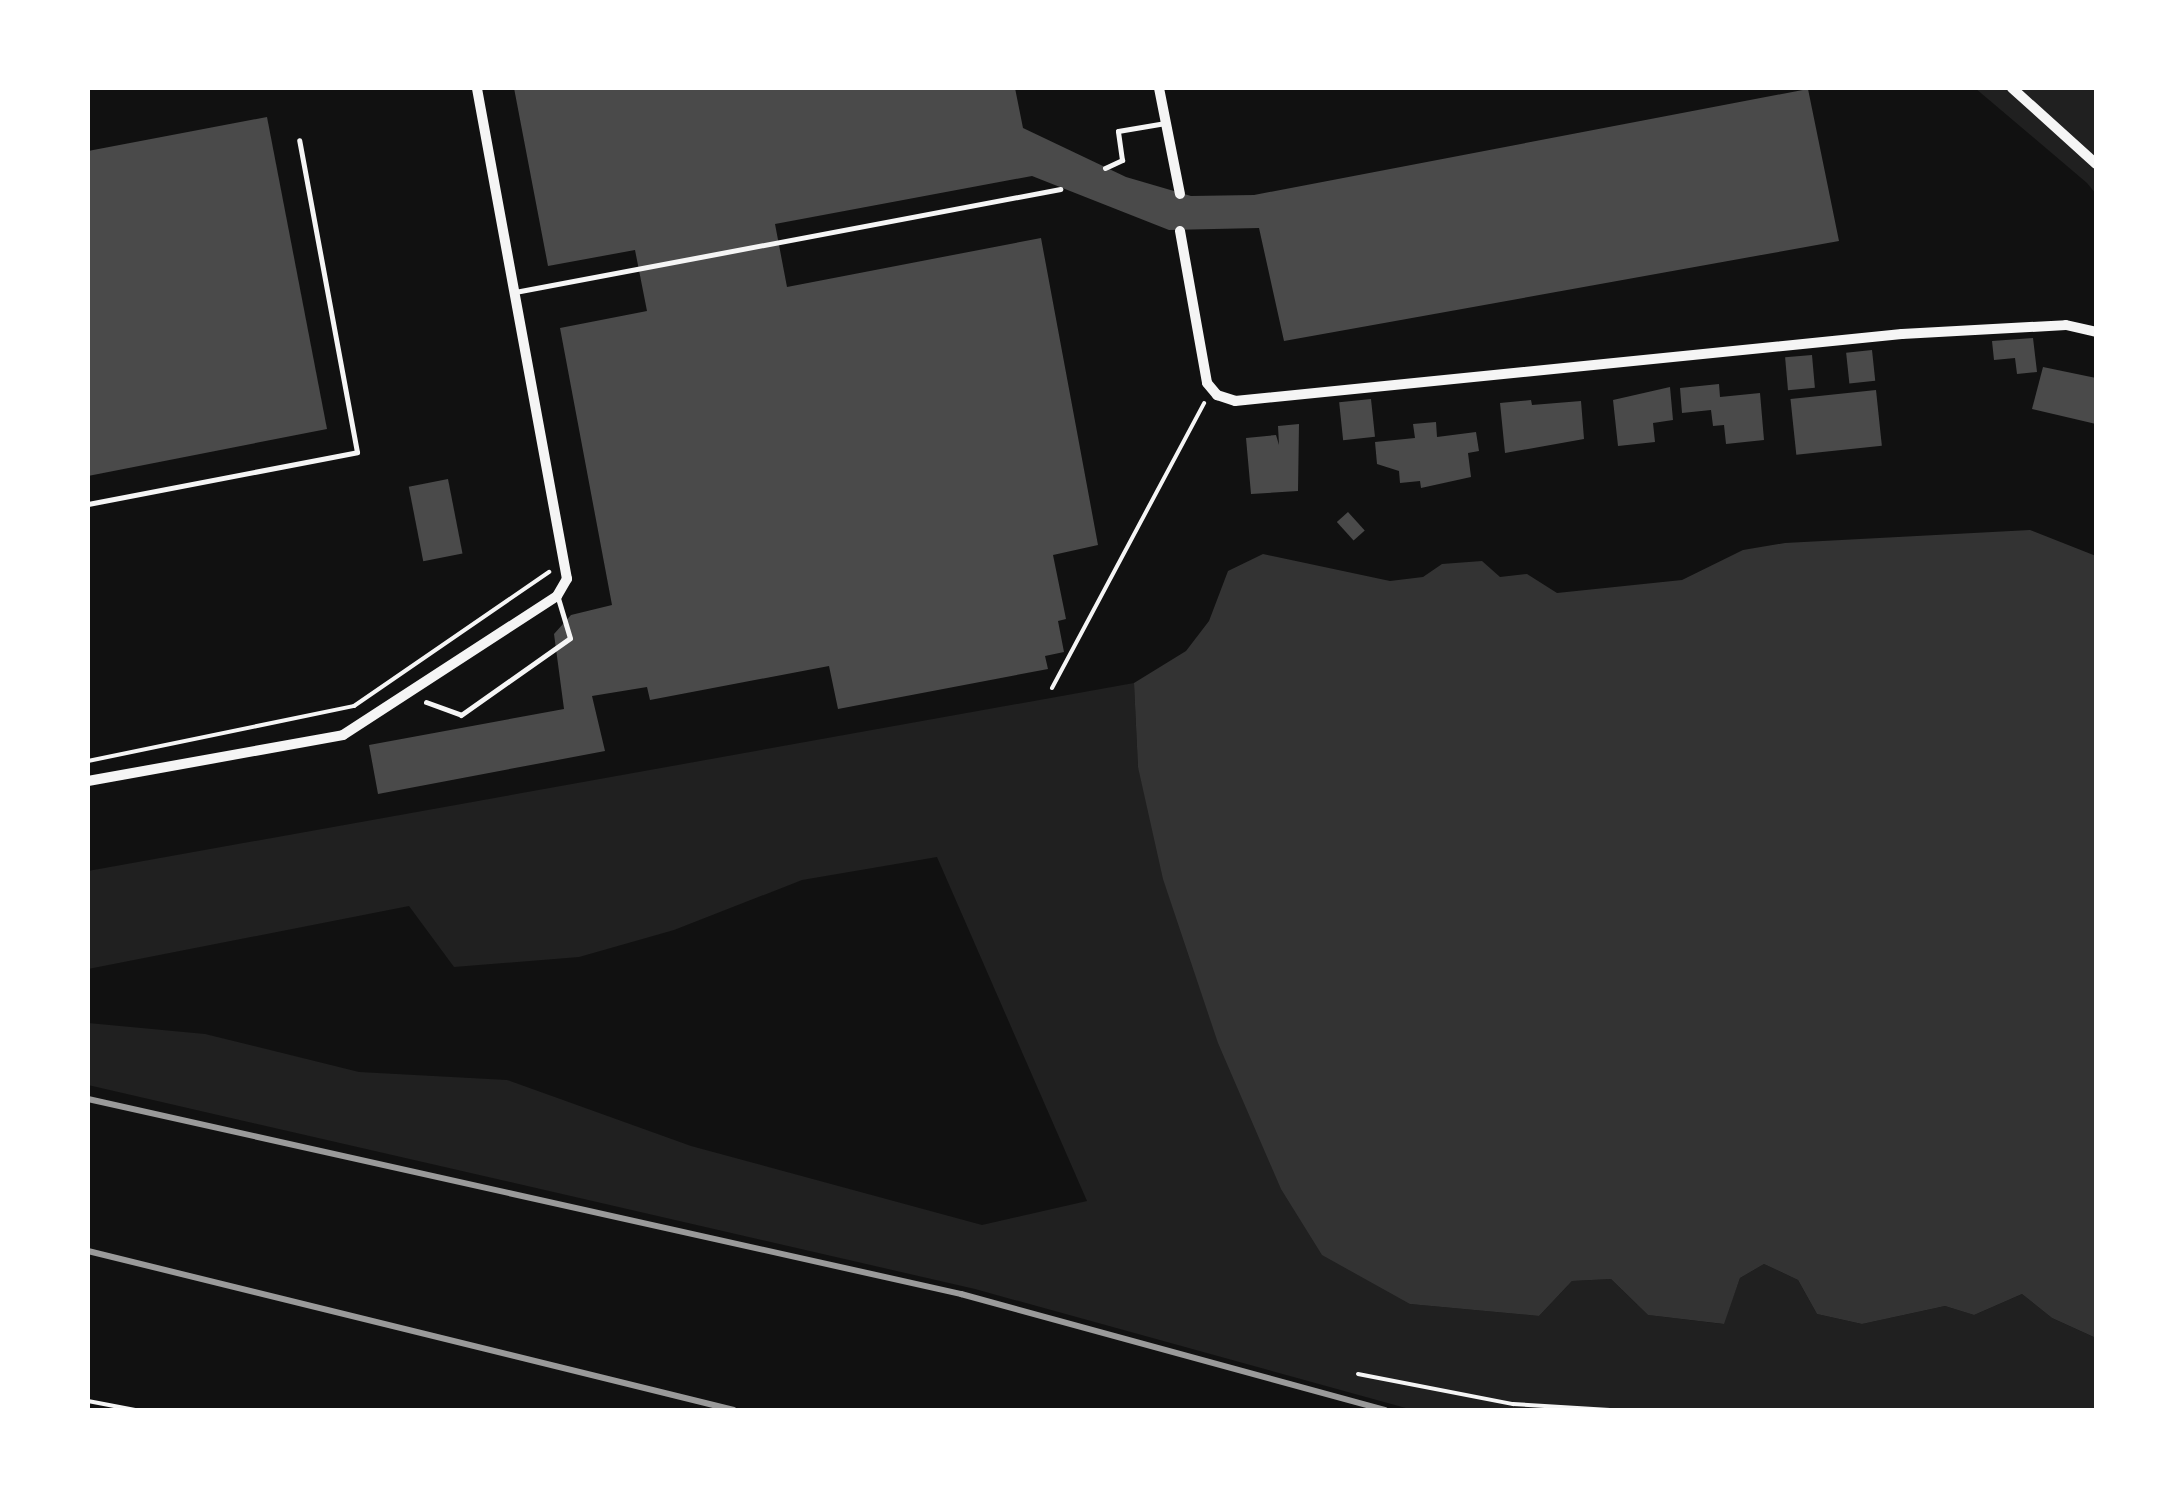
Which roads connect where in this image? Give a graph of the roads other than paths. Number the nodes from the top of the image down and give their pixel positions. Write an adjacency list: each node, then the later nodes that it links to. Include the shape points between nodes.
1 (477, 88): 11 (street)
2 (1158, 88): 4 (street)
3 (2012, 88): 6 (street)
4 (1165, 122): 7 (lane, via 1118,131 1122,160); 9 (street)
5 (299, 140): 13 (lane, via 357,452)
6 (2096, 164)
7 (1105, 168)
8 (1060, 189): 11 (lane)
9 (1180, 194)
10 (1180, 231): 12 (street, via 1207,383 1235,401 1902,334 2066,326)
11 (514, 292): 14 (street, via 565,562 567,579)
12 (2096, 332)
13 (88, 504)
14 (557, 596): 15 (lane, via 570,638 461,715); 16 (street, via 343,734)
15 (426, 702)
16 (88, 781)

